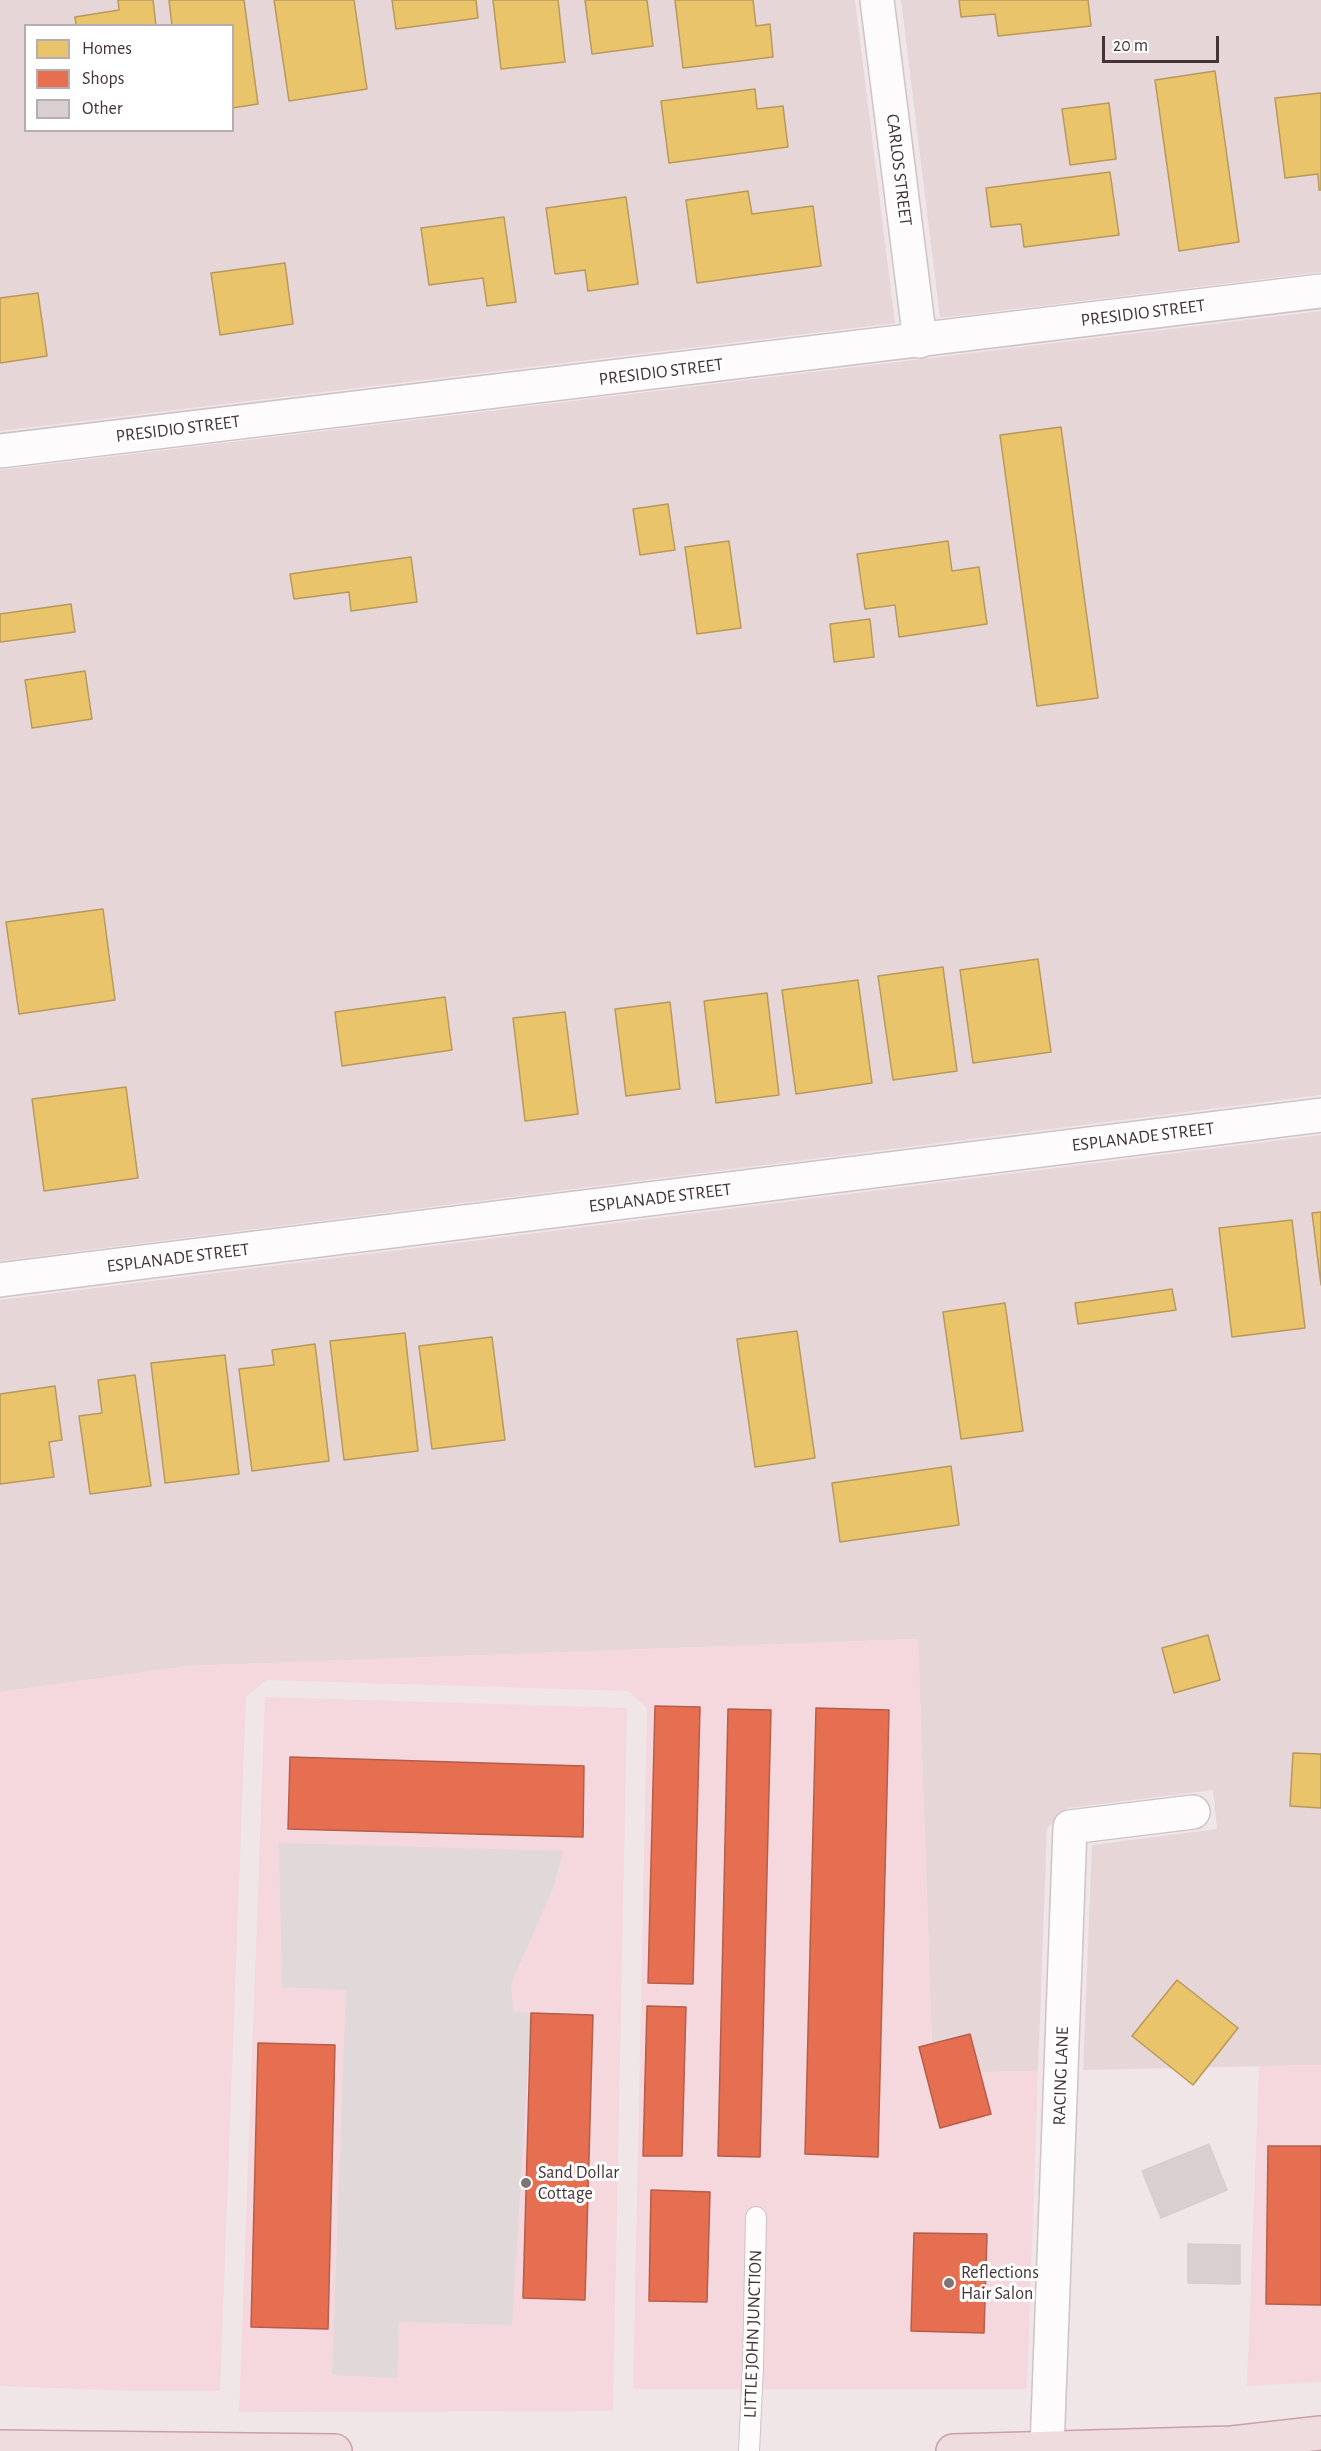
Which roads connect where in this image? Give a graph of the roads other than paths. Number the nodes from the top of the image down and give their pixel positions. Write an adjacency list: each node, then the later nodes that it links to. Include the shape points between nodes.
1 (877, 0): 3 (street, CARLOS STREET)
2 (1321, 291): 3 (street, PRESIDIO STREET)
3 (920, 340): 4 (street, PRESIDIO STREET)
4 (0, 450)
5 (1321, 1115): 6 (street, ESPLANADE STREET)
6 (0, 1280)
7 (1193, 1812): 11 (street, RACING LANE, via 1070,1827)
8 (756, 2217): 13 (lane, LITTLE JOHN JUNCTION)
9 (1321, 2433): 11 (highway, via 1232,2442)
10 (0, 2447): 12 (highway)
11 (1047, 2449): 14 (highway)
12 (335, 2451)
13 (749, 2451)
14 (952, 2451)

